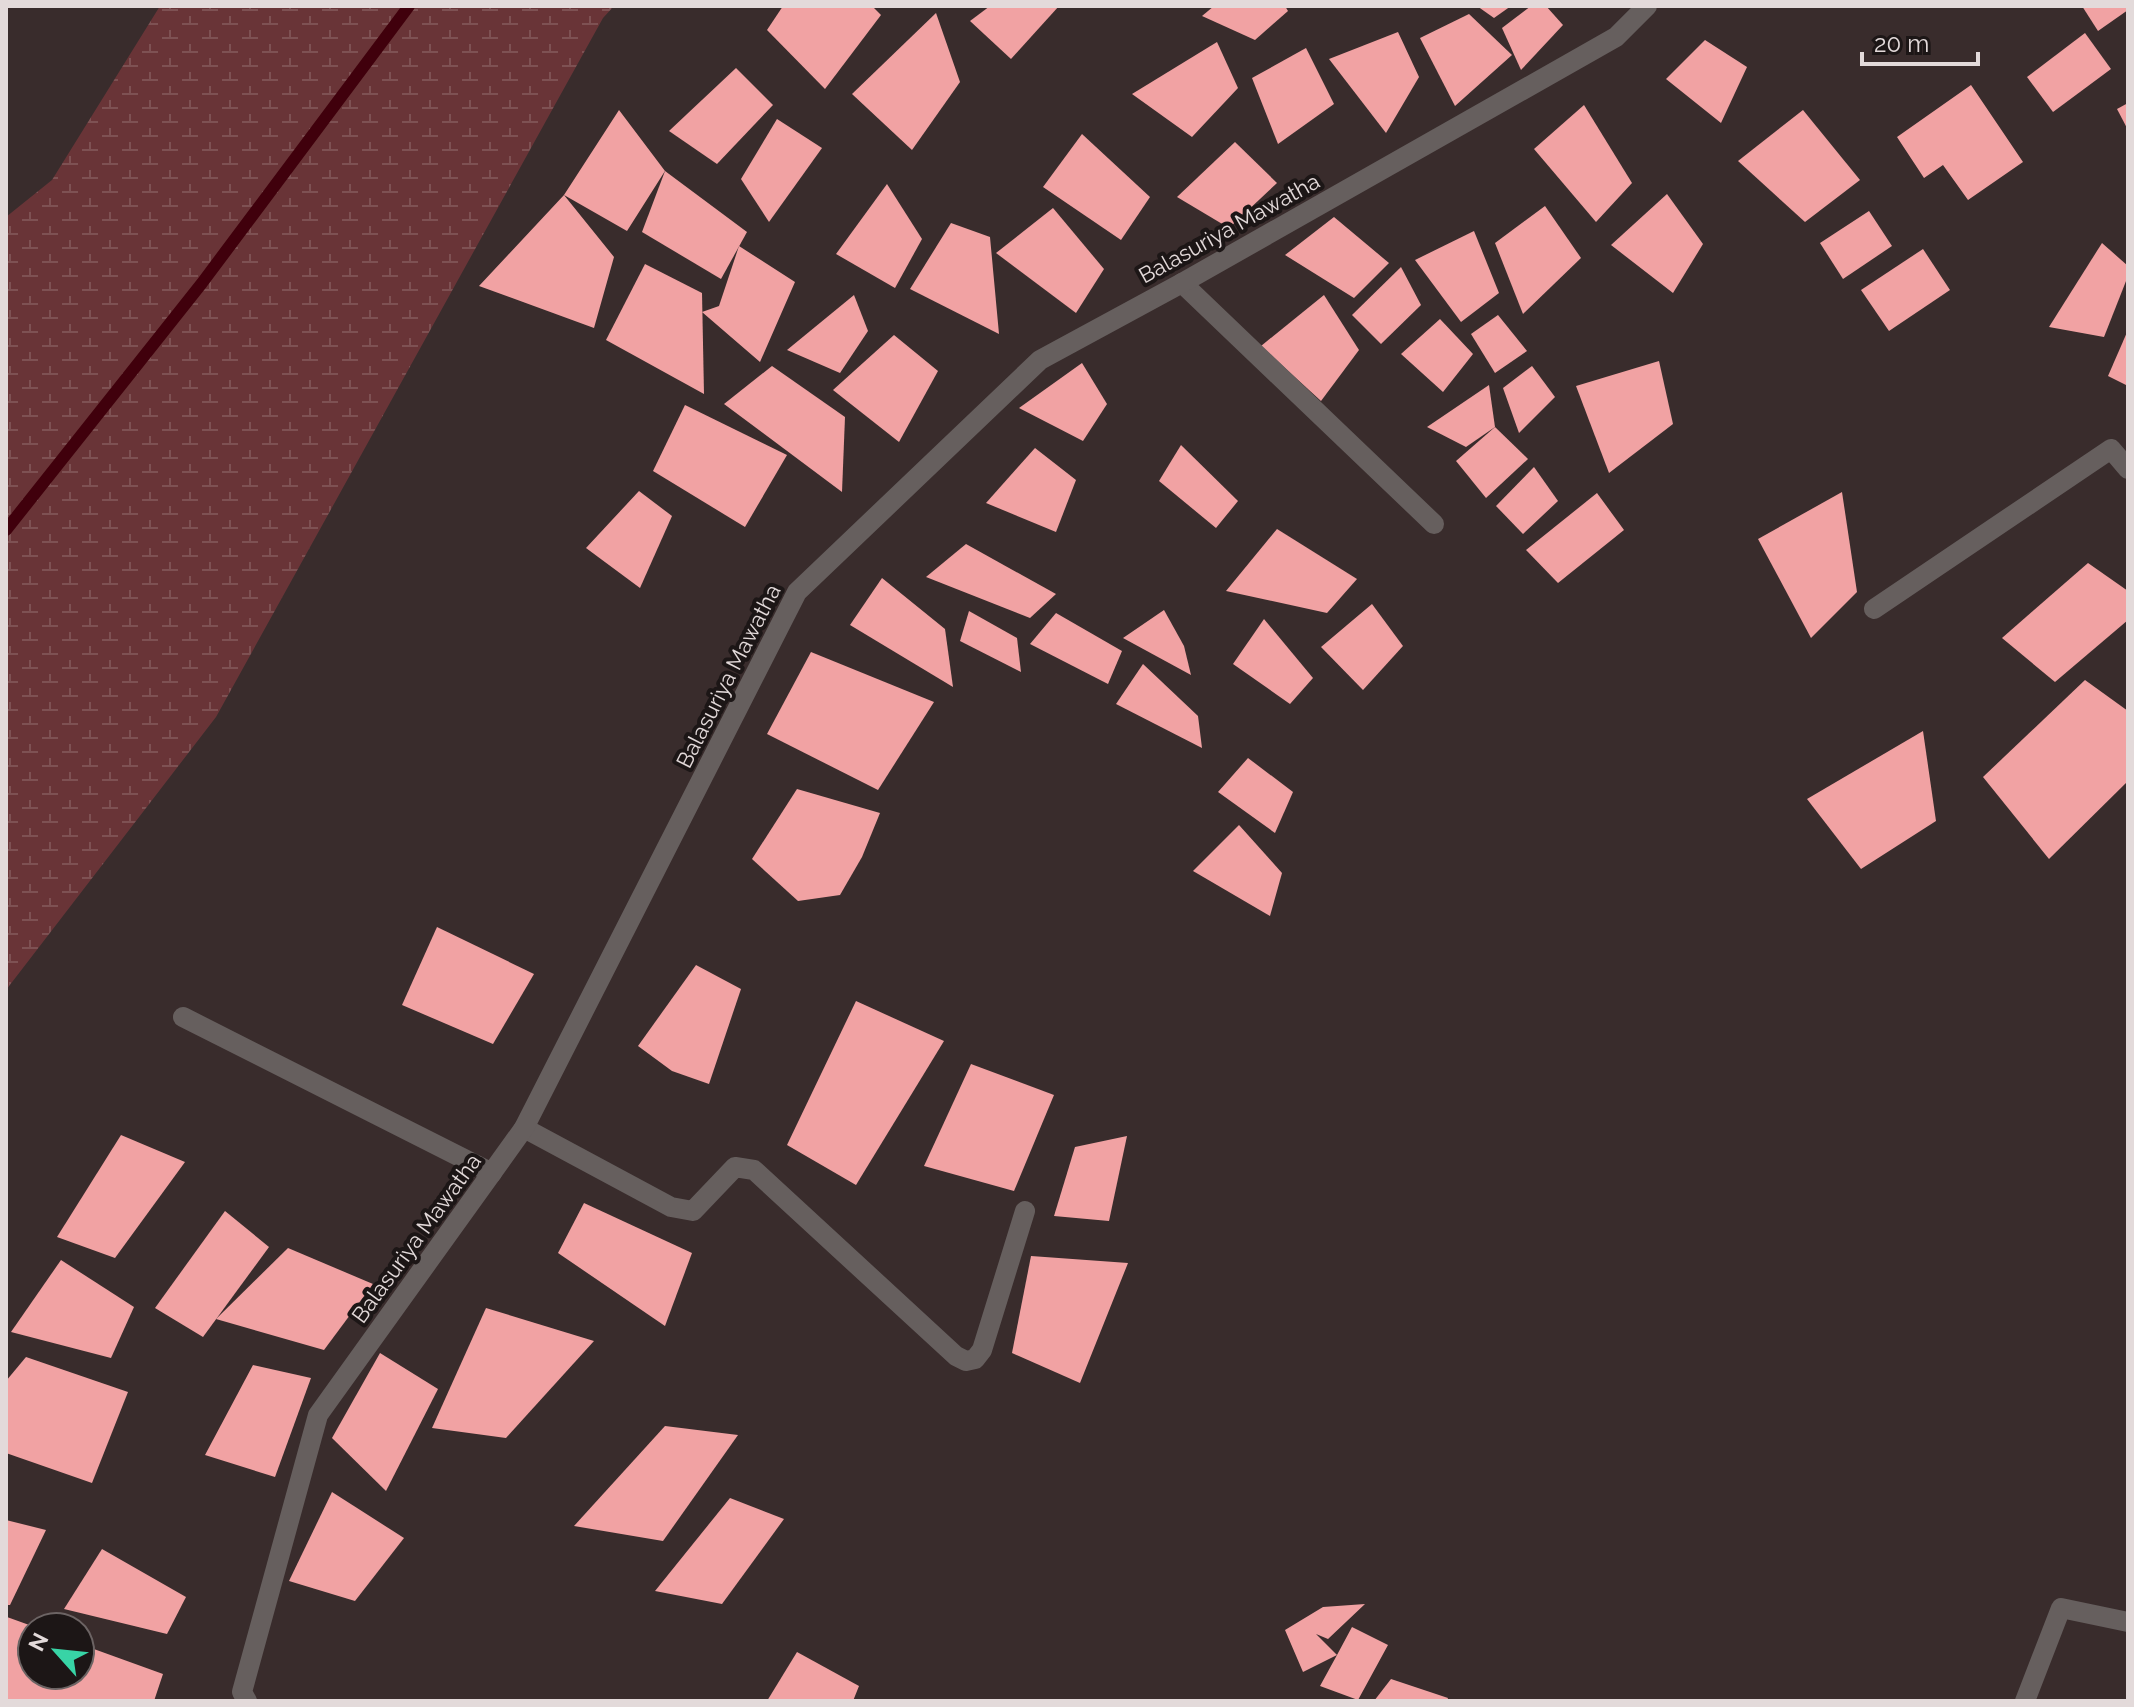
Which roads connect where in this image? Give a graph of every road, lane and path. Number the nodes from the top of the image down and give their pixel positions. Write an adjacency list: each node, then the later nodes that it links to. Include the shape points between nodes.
1 (1647, 6): 2 (street, Balasuriya Mawatha, via 1616,37)
2 (1182, 283): 4 (street); 7 (street, Balasuriya Mawatha, via 1040,360 797,592)
3 (2128, 469): 5 (street, via 2111,449)
4 (1434, 524)
5 (1874, 609)
6 (183, 1017): 8 (street)
7 (524, 1128): 8 (street, Balasuriya Mawatha); 9 (street, via 671,1207 693,1211 735,1167 754,1170 925,1330 966,1361 982,1350)
8 (492, 1173): 11 (street, Balasuriya Mawatha, via 318,1415 242,1692)
9 (1025, 1211)
10 (2128, 1622): 12 (street, via 2061,1608)
11 (247, 1701)
12 (2025, 1701)

